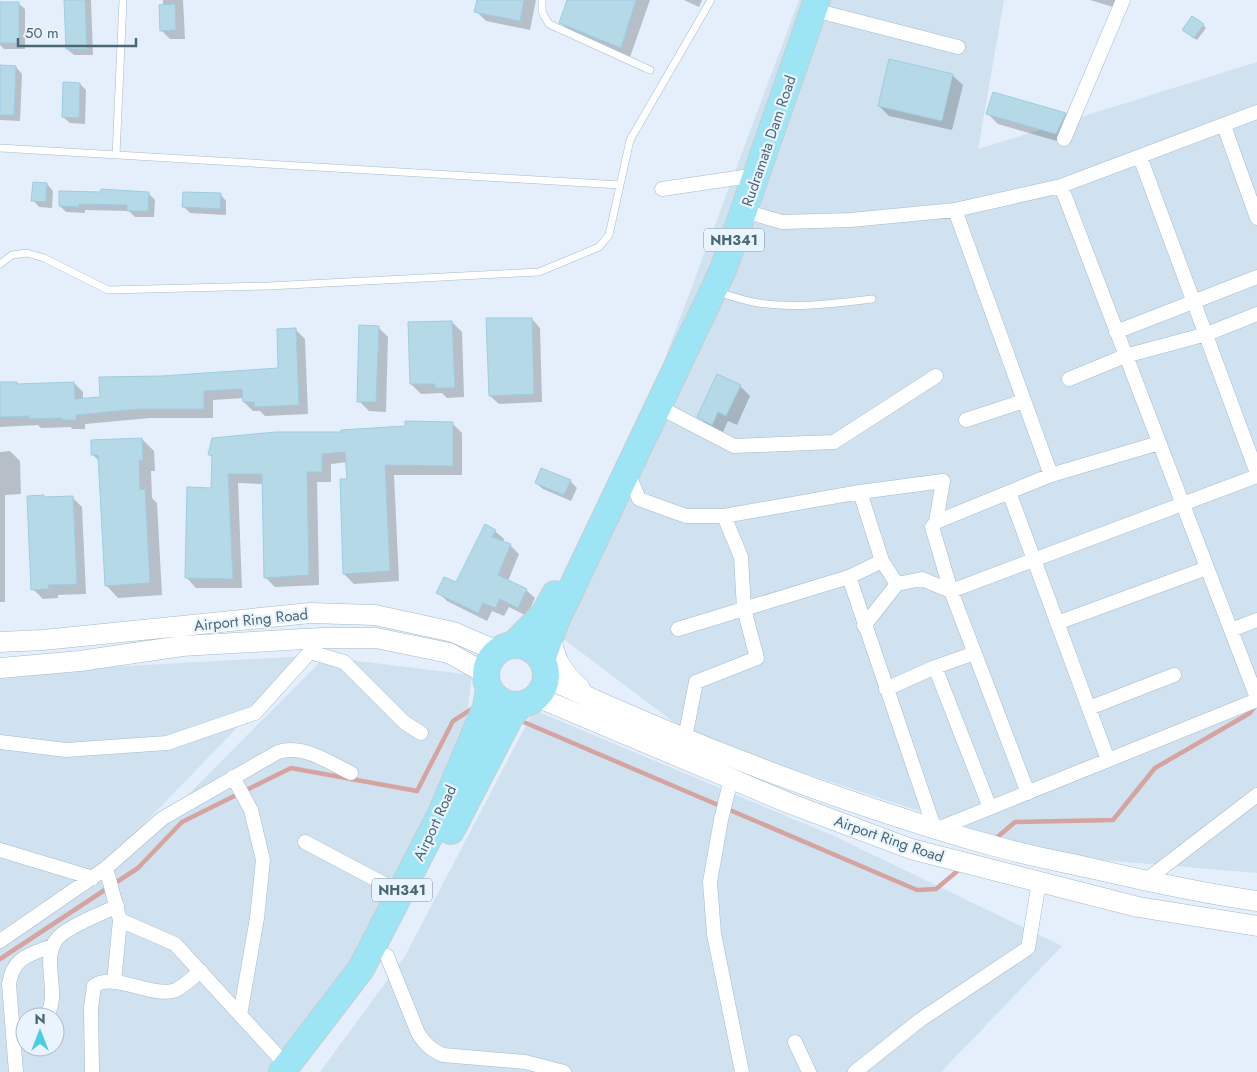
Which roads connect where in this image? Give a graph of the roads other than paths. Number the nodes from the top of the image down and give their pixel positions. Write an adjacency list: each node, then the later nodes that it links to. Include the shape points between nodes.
1 (122, 0): 12 (lane)
2 (542, 0): 7 (lane, via 542,12 549,24)
3 (711, 0): 15 (lane, via 630,140)
4 (1122, 0): 10 (street)
5 (816, 5): 6 (street); 14 (highway, Rudramata Dam Road / NH341)
6 (958, 47)
7 (650, 70)
8 (1257, 112): 9 (street)
9 (1224, 126): 13 (street); 20 (street)
10 (1064, 139)
11 (0, 148): 12 (lane)
12 (116, 155): 15 (lane)
13 (1140, 157): 16 (street); 25 (street)
14 (757, 175): 17 (street); 19 (highway, Rudramata Dam Road / NH341)
15 (620, 185): 21 (lane, via 609,235 599,247 539,272 269,286 108,290 44,258 27,253 12,255)
16 (1061, 186): 18 (street); 27 (street)
17 (662, 189)
18 (955, 210): 19 (street, via 851,220 782,222); 32 (street)
19 (744, 211): 23 (highway, Rudramata Dam Road / NH341)
20 (1257, 218)
21 (0, 264)
22 (1257, 277): 25 (street)
23 (712, 291): 24 (lane, via 758,303 789,305); 33 (highway, Rudramata Dam Road / NH341)
24 (872, 299)
25 (1195, 302): 27 (street); 28 (street)
26 (1257, 314): 28 (street)
27 (1116, 332): 29 (street)
28 (1207, 334): 29 (street); 38 (street)
29 (1125, 356): 31 (street); 35 (street)
30 (936, 376): 33 (street, via 834,442 734,446)
31 (1070, 379)
32 (1024, 401): 34 (street); 37 (street)
33 (657, 406): 36 (highway, Rudramata Dam Road / NH341)
34 (966, 420)
35 (1159, 444): 37 (street); 41 (street)
36 (626, 470): 42 (street, via 639,499 686,516); 52 (highway, NH341)
37 (1051, 475): 40 (street)
38 (1257, 475): 41 (street)
39 (860, 492): 42 (street); 43 (street, via 943,481); 44 (street)
40 (1009, 492): 43 (street); 45 (street)
41 (1183, 505): 45 (street); 46 (street)
42 (724, 516): 50 (street, via 740,557)
43 (936, 522): 49 (street, via 932,528)
44 (882, 561): 47 (street); 48 (street)
45 (1033, 561): 49 (street); 53 (street)
46 (1207, 568): 53 (street); 56 (street)
47 (848, 578): 50 (street); 54 (street)
48 (897, 584): 49 (street, via 922,578); 54 (street)
49 (951, 592): 59 (street)
50 (744, 609): 55 (street); 70 (street, via 757,658 696,682)
51 (1257, 620): 56 (street)
52 (547, 623): 57 (main road, via 499,638 476,638); 60 (highway, NH341); 64 (highway, NH341); 67 (main road, via 560,668)
53 (1057, 623): 68 (street)
54 (864, 626): 65 (street)
55 (678, 628)
56 (1231, 630): 66 (street)
57 (453, 632): 58 (main road, Airport Ring Road, via 375,615 310,613 82,637); 60 (main road, Airport Ring Road)
58 (0, 642)
59 (975, 653): 61 (street); 76 (street)
60 (496, 665): 62 (main road, Airport Ring Road, via 376,638 322,638 182,646 80,661); 64 (highway, via 530,648); 64 (highway, via 503,703); 85 (highway, Airport Road / NH341, via 486,707 440,816)
61 (935, 667): 65 (street); 78 (street)
62 (0, 668)
63 (1174, 675): 68 (street)
64 (536, 684): 67 (main road, Airport Ring Road, via 555,682); 74 (main road, Airport Ring Road); 91 (highway, Airport Road / NH341, via 510,717)
65 (886, 689): 79 (street)
66 (1257, 698): 72 (street)
67 (602, 704): 70 (main road, Airport Ring Road)
68 (1089, 708): 72 (street)
69 (421, 734): 71 (street, via 405,723 344,662 310,652 255,713 167,743 66,750)
70 (686, 738): 79 (main road, Airport Ring Road, via 821,790)
71 (0, 742)
72 (1108, 760): 76 (street)
73 (352, 773): 75 (street, via 300,749 290,748 278,752)
74 (731, 779): 84 (main road, Airport Ring Road, via 911,849); 101 (street, via 710,882 714,934)
75 (239, 788): 86 (street, via 163,818); 95 (street, via 257,828 263,860 257,918)
76 (1028, 792): 78 (street)
77 (1257, 795): 83 (street)
78 (990, 808): 79 (street)
79 (937, 827): 83 (main road, Airport Ring Road, via 994,846)
80 (305, 842): 85 (street)
81 (0, 850): 82 (street)
82 (93, 878): 86 (street); 89 (street)
83 (1145, 881): 87 (main road, Airport Ring Road)
84 (1039, 882): 88 (main road, Airport Ring Road, via 1138,907); 103 (street, via 1028,948 920,1020)
85 (401, 893): 98 (highway, Airport Road / NH341, via 361,969)
86 (113, 894): 90 (street, via 62,934); 92 (street, via 175,944); 93 (street)
87 (1257, 901)
88 (1257, 926)
89 (0, 941)
90 (52, 946): 94 (street); 97 (street, via 23,957 11,972 9,984)
91 (387, 956): 98 (highway, Airport Road / NH341, via 375,978); 100 (street, via 418,1033 434,1051 525,1062)
92 (201, 971): 93 (street, via 176,990 166,992); 95 (street)
93 (114, 982): 99 (street, via 98,983 92,990)
94 (50, 1007)
95 (240, 1015): 98 (street)
96 (795, 1042): 102 (street)
97 (15, 1067)
98 (291, 1070)
99 (92, 1072)
100 (564, 1072)
101 (742, 1072)
102 (809, 1072)
103 (855, 1072)

